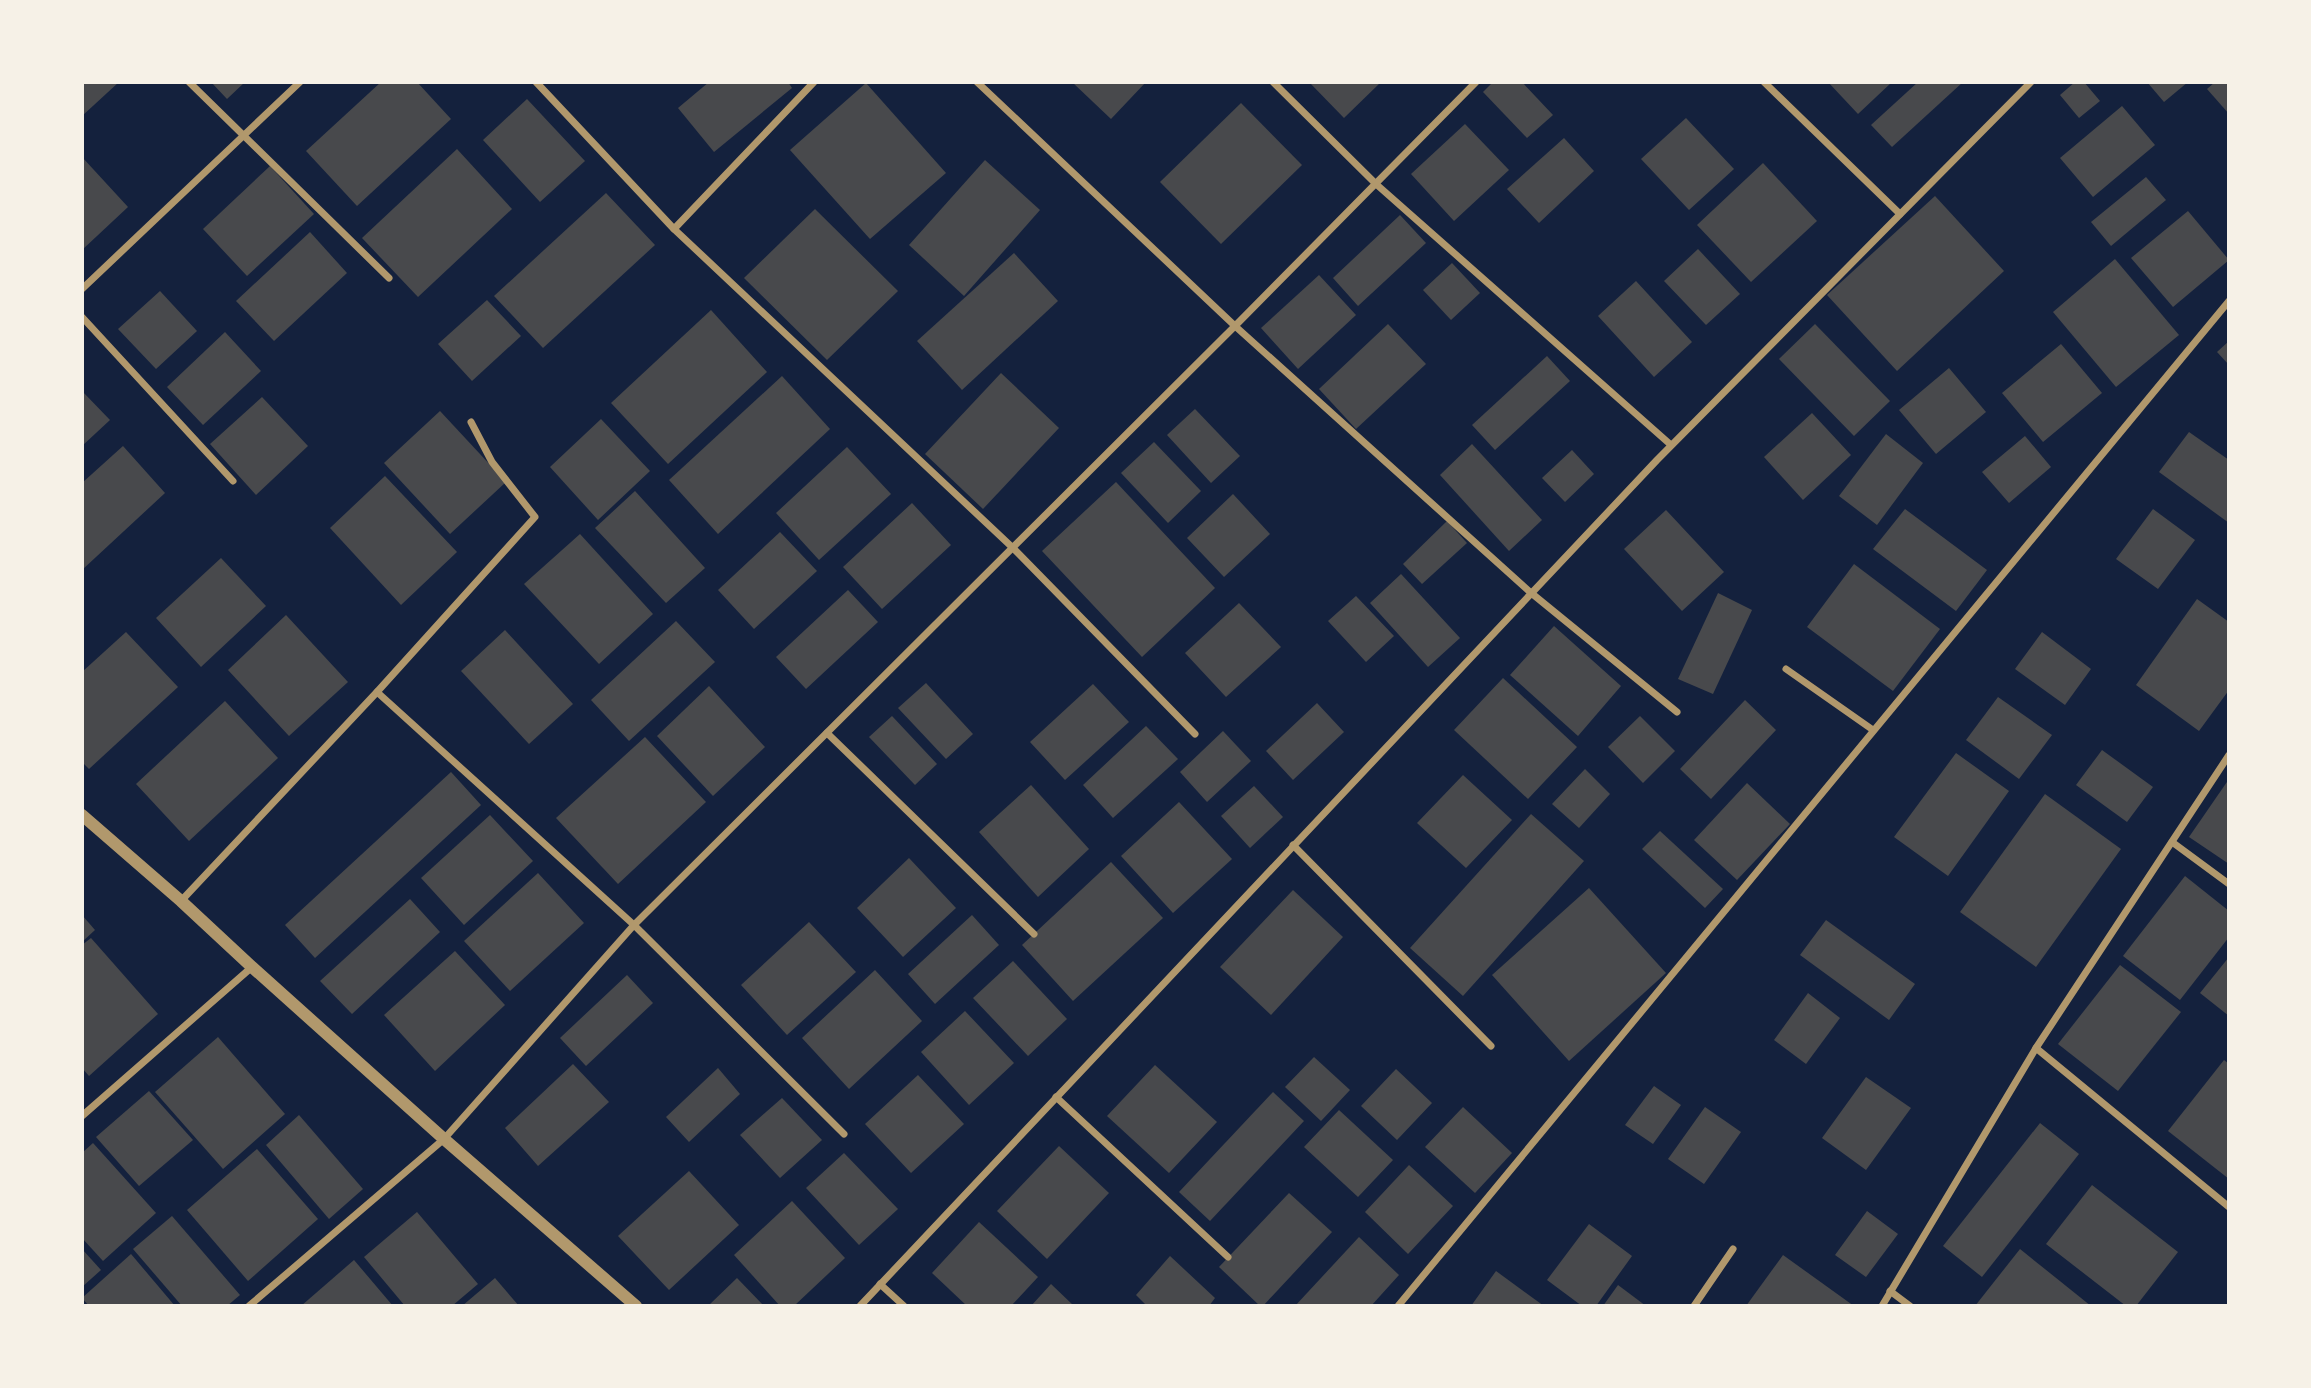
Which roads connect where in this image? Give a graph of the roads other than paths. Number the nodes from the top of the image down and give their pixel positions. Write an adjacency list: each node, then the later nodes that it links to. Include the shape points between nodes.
1 (189, 82): 10 (street)
2 (300, 82): 10 (street)
3 (814, 82): 13 (street)
4 (977, 82): 18 (street)
5 (1273, 82): 11 (street)
6 (1476, 82): 11 (street)
7 (1764, 82): 12 (street)
8 (2031, 82): 12 (street)
9 (539, 83): 13 (street)
10 (243, 137): 14 (street); 15 (street)
11 (1376, 184): 18 (street); 20 (street)
12 (1900, 214): 20 (street)
13 (674, 229): 22 (street)
14 (389, 278)
15 (82, 289)
16 (2229, 301): 27 (street)
17 (82, 317): 21 (street)
18 (1235, 326): 22 (street); 23 (street)
19 (471, 422): 25 (street, via 492,462 535,517)
20 (1671, 445): 23 (street)
21 (233, 481)
22 (1013, 548): 28 (street); 29 (street)
23 (1530, 592): 26 (street); 33 (street)
24 (1786, 669): 27 (street)
25 (377, 692): 35 (street); 36 (street)
26 (1676, 712)
27 (1873, 730): 54 (street)
28 (827, 733): 36 (street); 37 (street)
29 (1195, 734)
30 (2229, 755): 32 (street)
31 (82, 816): 35 (street)
32 (2172, 842): 34 (street); 40 (street)
33 (1293, 845): 39 (street); 41 (street)
34 (2229, 884)
35 (181, 901): 38 (street)
36 (635, 925): 43 (street); 44 (street)
37 (1034, 934)
38 (251, 967): 42 (street); 44 (street)
39 (1491, 1045)
40 (2036, 1048): 45 (street); 49 (street)
41 (1056, 1097): 47 (street); 48 (street)
42 (82, 1116)
43 (844, 1134)
44 (444, 1139): 50 (street); 51 (street)
45 (2229, 1207)
46 (1733, 1249): 55 (street)
47 (1228, 1257)
48 (880, 1284): 52 (street); 53 (street)
49 (1890, 1291): 56 (street); 57 (street)
50 (248, 1306)
51 (636, 1306)
52 (860, 1306)
53 (904, 1306)
54 (1398, 1306)
55 (1694, 1306)
56 (1882, 1306)
57 (1910, 1306)

